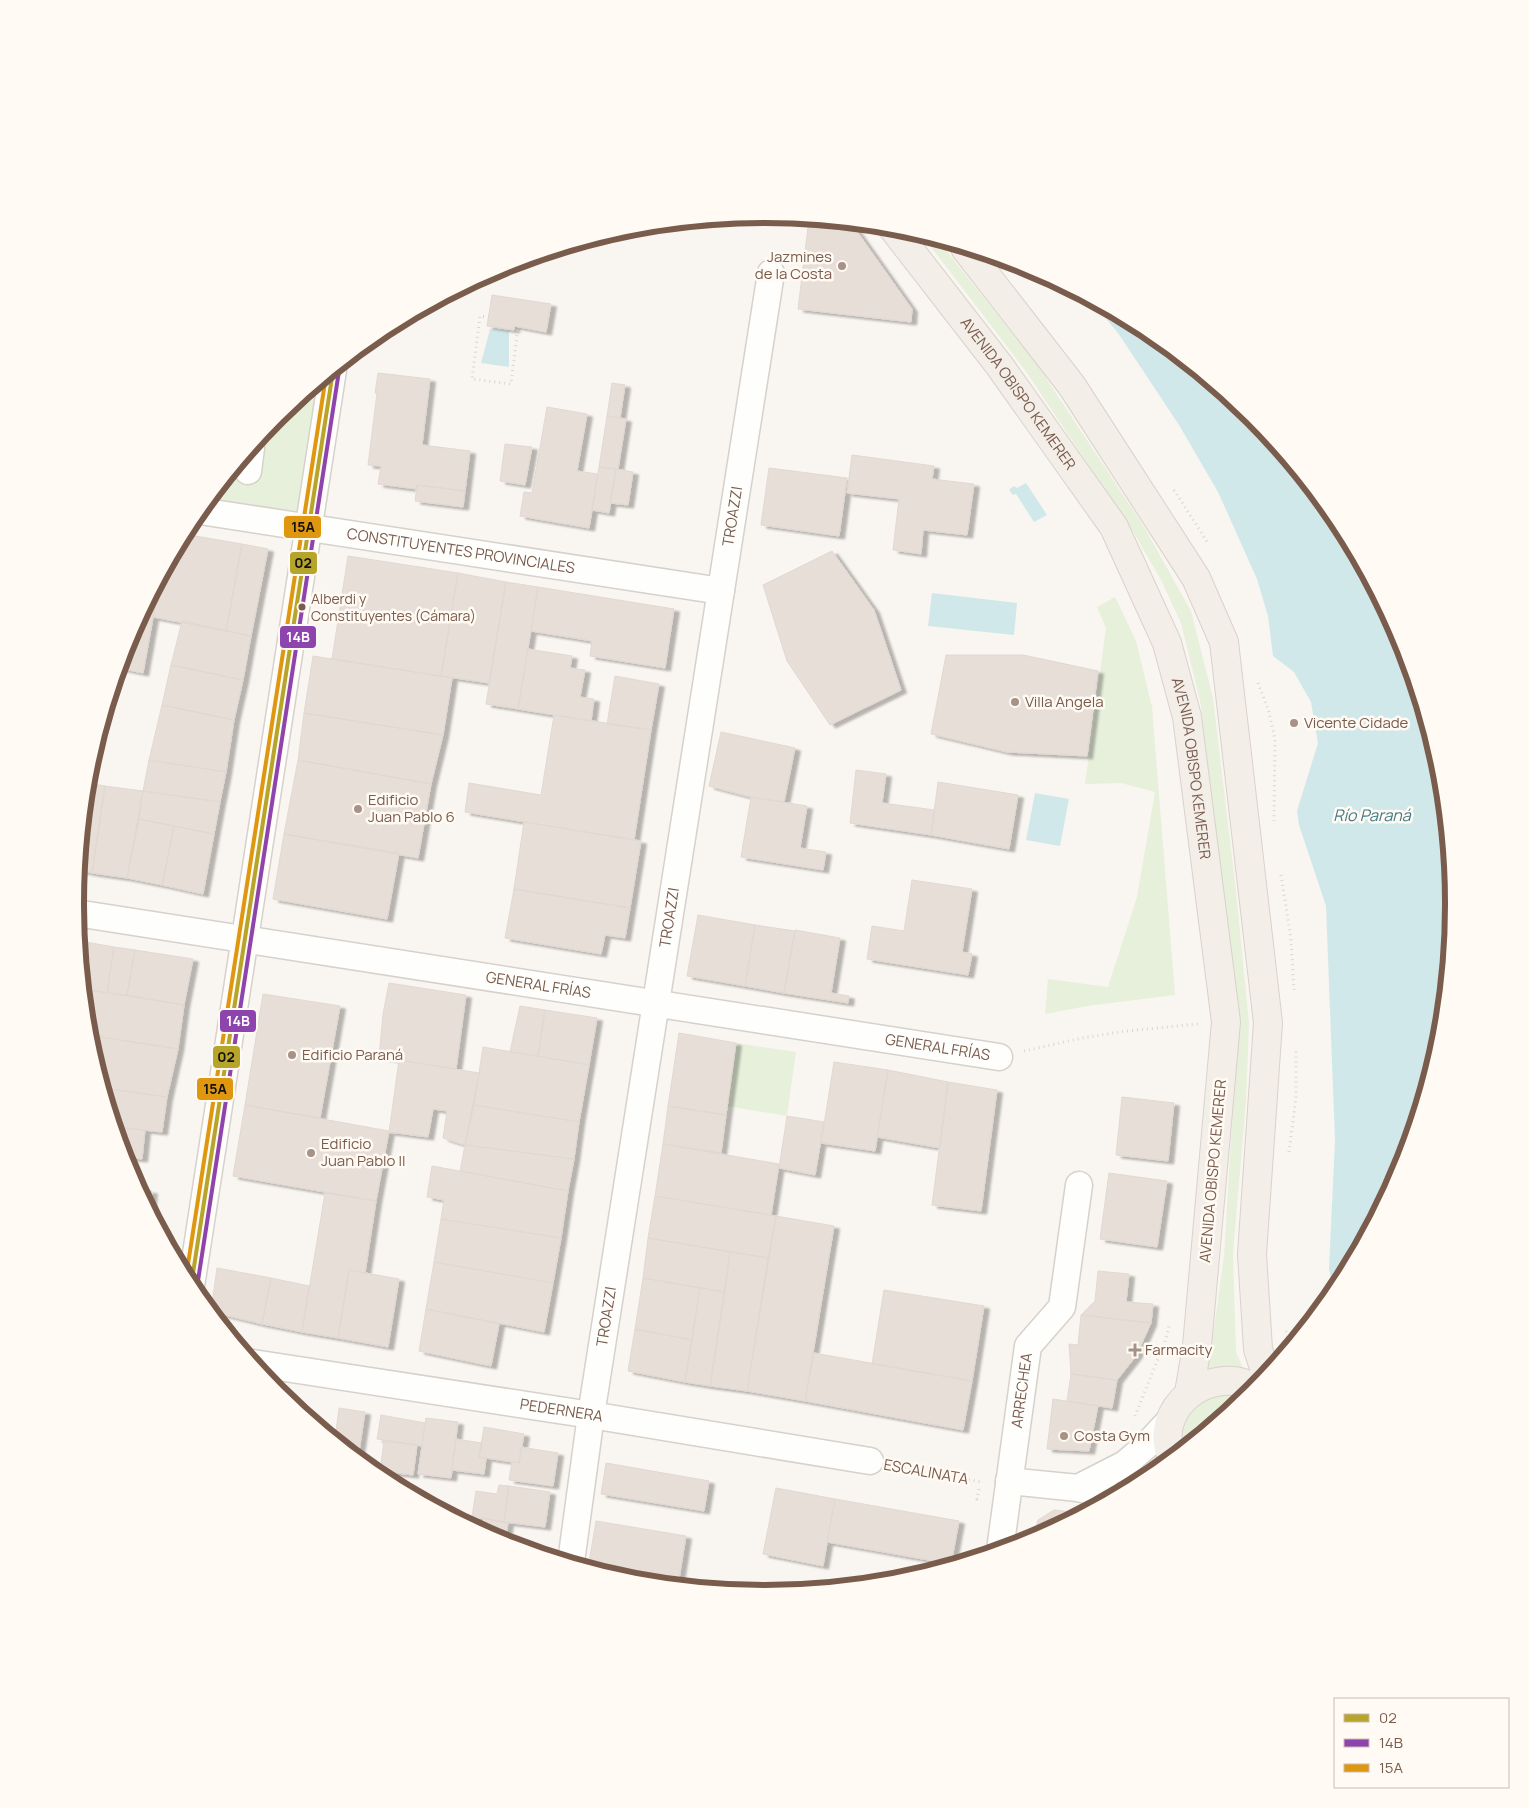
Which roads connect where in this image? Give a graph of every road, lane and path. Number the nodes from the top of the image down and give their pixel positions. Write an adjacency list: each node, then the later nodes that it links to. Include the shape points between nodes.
1 (899, 237): 21 (main road, AVENIDA OBISPO KEMERER, via 999,365 1114,527 1167,643 1187,717 1226,1022 1197,1346)
2 (971, 255): 19 (main road, via 1072,386 1196,578 1224,642 1268,1023 1252,1254 1258,1349)
3 (771, 273): 9 (street, TROAZZI)
4 (489, 317): 5 (path, via 480,316 472,379 511,384)
5 (518, 327)
6 (332, 379): 8 (street)
7 (208, 512): 8 (street, CONSTITUYENTES PROVINCIALES)
8 (309, 527): 9 (street, CONSTITUYENTES PROVINCIALES); 11 (street)
9 (721, 591): 12 (street, TROAZZI)
10 (84, 914): 11 (street, GENERAL FRÍAS)
11 (245, 939): 12 (street, GENERAL FRÍAS); 16 (street)
12 (656, 1003): 14 (street, GENERAL FRÍAS); 22 (street, TROAZZI)
13 (1198, 1015): 14 (path, via 1200,1024 1082,1038)
14 (999, 1057)
15 (1079, 1185): 27 (street, ARRECHEA, via 1062,1307 1028,1346)
16 (193, 1274)
17 (1171, 1321): 24 (path)
18 (264, 1365): 22 (street, PEDERNERA)
19 (1264, 1366)
20 (1247, 1384): 21 (main road, AVENIDA OBISPO KEMERER, via 1227,1380 1206,1384)
21 (1189, 1394): 23 (main road, AVENIDA OBISPO KEMERER)
22 (591, 1416): 26 (street, PEDERNERA); 32 (street, TROAZZI)
23 (1171, 1419): 25 (main road, AVENIDA OBISPO KEMERER, via 1168,1436); 29 (street, via 1125,1464)
24 (1133, 1420)
25 (1171, 1450)
26 (870, 1461): 28 (path, ESCALINATA)
27 (1009, 1481): 29 (street); 31 (street, ARRECHEA)
28 (981, 1482)
29 (1078, 1488): 30 (street)
30 (1105, 1494)
31 (1001, 1542)
32 (572, 1557)

